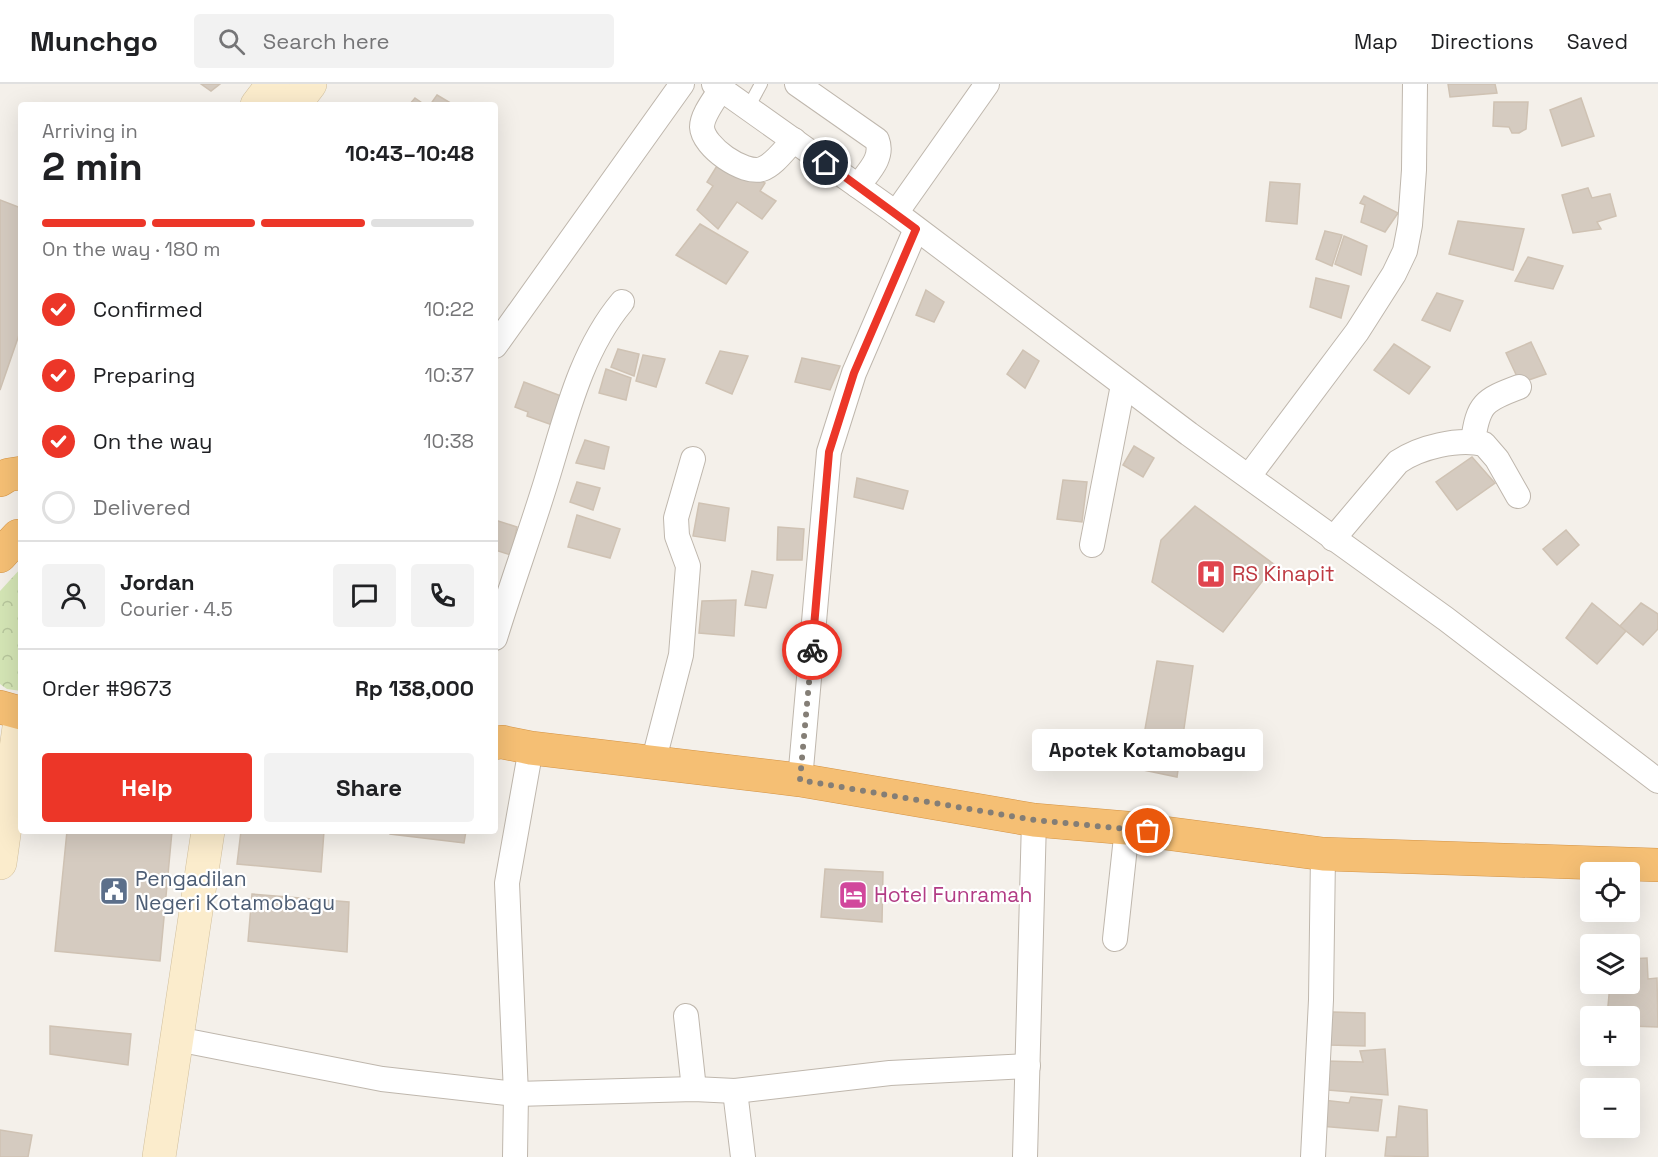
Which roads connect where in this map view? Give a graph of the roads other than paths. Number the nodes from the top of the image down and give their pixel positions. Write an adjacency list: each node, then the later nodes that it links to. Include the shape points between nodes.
1 (273, 84): 9 (street)
2 (310, 84): 10 (street)
3 (682, 84): 17 (street)
4 (761, 84): 11 (lane)
5 (797, 84): 13 (street, via 877,140 878,159)
6 (987, 84): 14 (street)
7 (1415, 84): 22 (street, via 1413,181 1405,251 1357,332)
8 (717, 86): 11 (street); 12 (street, via 702,128 706,139 719,152 745,170 760,170)
9 (259, 102)
10 (296, 102)
11 (748, 108): 12 (street)
12 (794, 140): 13 (street)
13 (858, 186): 14 (street)
14 (896, 213): 15 (street)
15 (916, 229): 18 (street); 32 (street, via 854,373 829,452)
16 (622, 302): 26 (street, via 595,345 567,412)
17 (498, 342)
18 (1123, 385): 22 (street); 25 (street)
19 (1519, 387): 20 (street, via 1489,398 1479,410)
20 (1473, 441): 23 (street, via 1484,444 1497,459); 24 (street, via 1412,453 1398,462)
21 (693, 459): 30 (street, via 676,518 677,537 688,566 681,655)
22 (1249, 476): 24 (street)
23 (1518, 496)
24 (1334, 538): 33 (street)
25 (1092, 545)
26 (498, 630)
27 (0, 707): 28 (highway)
28 (18, 712)
29 (506, 743): 30 (highway); 47 (street)
30 (653, 763): 32 (highway)
31 (18, 767): 34 (street)
32 (800, 780): 35 (highway)
33 (1658, 781)
34 (17, 785): 39 (street)
35 (1034, 820): 36 (highway); 44 (street)
36 (1127, 828): 38 (highway); 41 (street)
37 (208, 834): 43 (street)
38 (1323, 854): 40 (highway); 52 (street)
39 (0, 863)
40 (1658, 865)
41 (1115, 939)
42 (686, 1016): 45 (street)
43 (177, 1039): 47 (street, via 382,1079); 48 (street)
44 (1028, 1066): 46 (street, via 890,1073); 51 (street)
45 (694, 1089): 46 (street); 47 (street)
46 (735, 1091): 50 (street)
47 (516, 1094): 49 (street)
48 (159, 1157)
49 (515, 1157)
50 (743, 1157)
51 (1025, 1157)
52 (1313, 1157)

